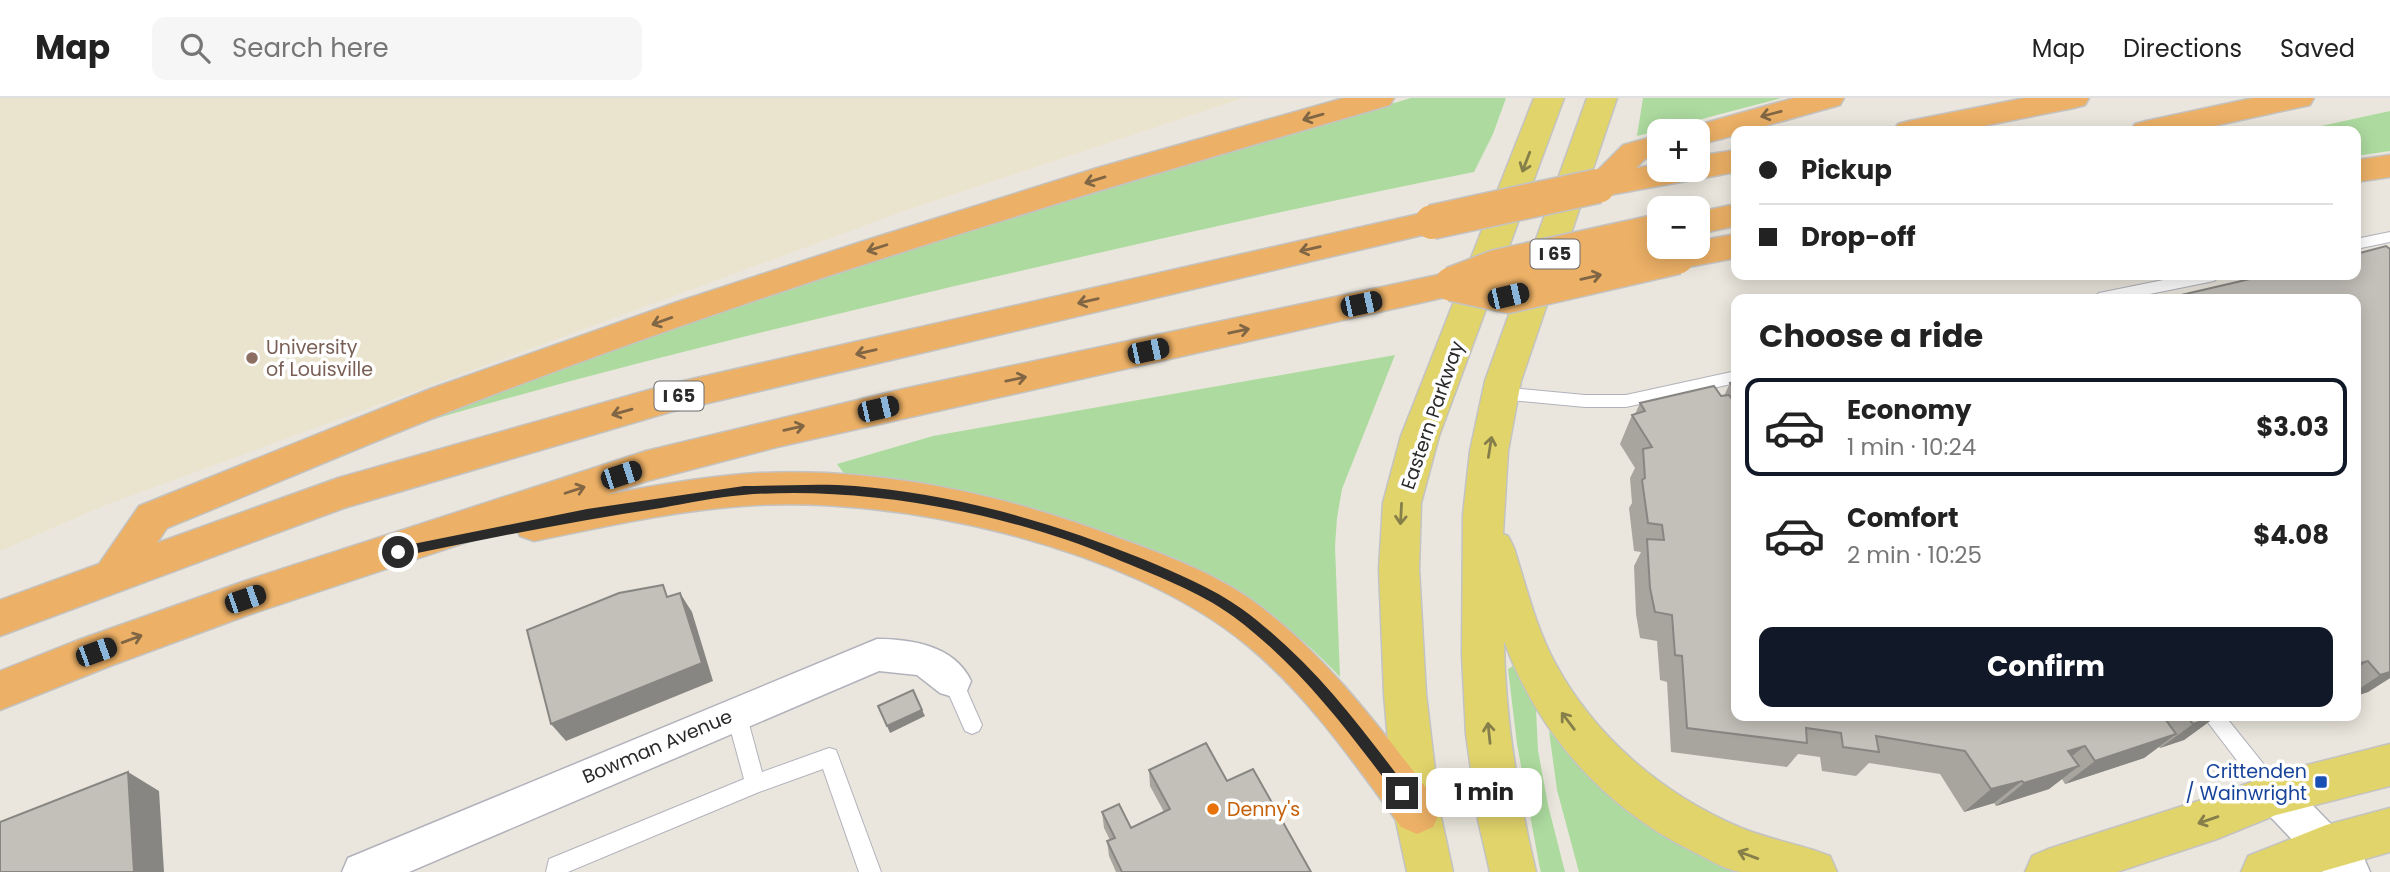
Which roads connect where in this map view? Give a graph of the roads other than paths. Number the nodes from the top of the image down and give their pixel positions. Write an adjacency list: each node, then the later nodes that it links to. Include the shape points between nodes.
1 (1379, 98): 30 (highway, one-way to 30, via 882,247 443,399 153,517)
2 (1549, 98): 40 (main road, Eastern Parkway, one-way to 40, via 1420,436 1402,503 1402,639)
3 (1602, 98): 27 (main road)
4 (1829, 98): 9 (highway, one-way to 9)
5 (2074, 98): 7 (highway)
6 (2299, 98): 8 (highway)
7 (1934, 126)
8 (2169, 126)
9 (1710, 132)
10 (1647, 148): 16 (highway, via 1634,152)
11 (1731, 161): 12 (highway, I 65)
12 (1710, 165)
13 (2390, 166): 14 (highway)
14 (2361, 170)
15 (1647, 177): 16 (highway, I 65)
16 (1598, 186): 30 (highway, I 65, one-way to 30, bridge, via 670,398 338,494)
17 (1731, 216): 18 (highway)
18 (1710, 220)
19 (2390, 237): 20 (lane)
20 (2361, 243)
21 (1710, 245): 22 (highway)
22 (1731, 246)
23 (1647, 251): 29 (highway, one-way to 23, bridge, via 646,466 777,432 1452,284 1508,296)
24 (2190, 280): 25 (lane)
25 (2123, 294)
26 (1731, 378): 27 (lane, via 1626,401)
27 (1500, 393): 28 (main road, one-way to 27)
28 (1483, 515): 47 (main road, one-way to 28, via 1488,734); 48 (main road, one-way to 28, via 1771,863 1691,829 1653,806 1588,746 1560,710 1527,648)
29 (371, 557): 33 (highway, one-way to 29, via 96,652); 40 (highway, via 587,514 744,490 855,490 1016,520 1086,541 1177,579 1236,611 1332,699)
30 (114, 575): 31 (highway, I 65)
31 (0, 618)
32 (953, 681): 34 (street, Bowman Avenue, via 944,671 909,655 877,654); 36 (lane)
33 (0, 691)
34 (736, 713): 38 (lane); 43 (street, Bowman Avenue)
35 (2217, 721): 39 (lane)
36 (972, 725)
37 (2390, 765): 39 (main road)
38 (755, 784): 44 (lane, via 556,866); 45 (lane, via 829,757)
39 (2275, 794): 42 (street); 49 (main road, one-way to 49)
40 (1417, 812): 46 (main road, Eastern Parkway)
41 (2390, 830): 42 (main road)
42 (2338, 860): 50 (main road)
43 (362, 872)
44 (557, 872)
45 (870, 872)
46 (1430, 872)
47 (1513, 872)
48 (1814, 872)
49 (2048, 872)
50 (2264, 872)

